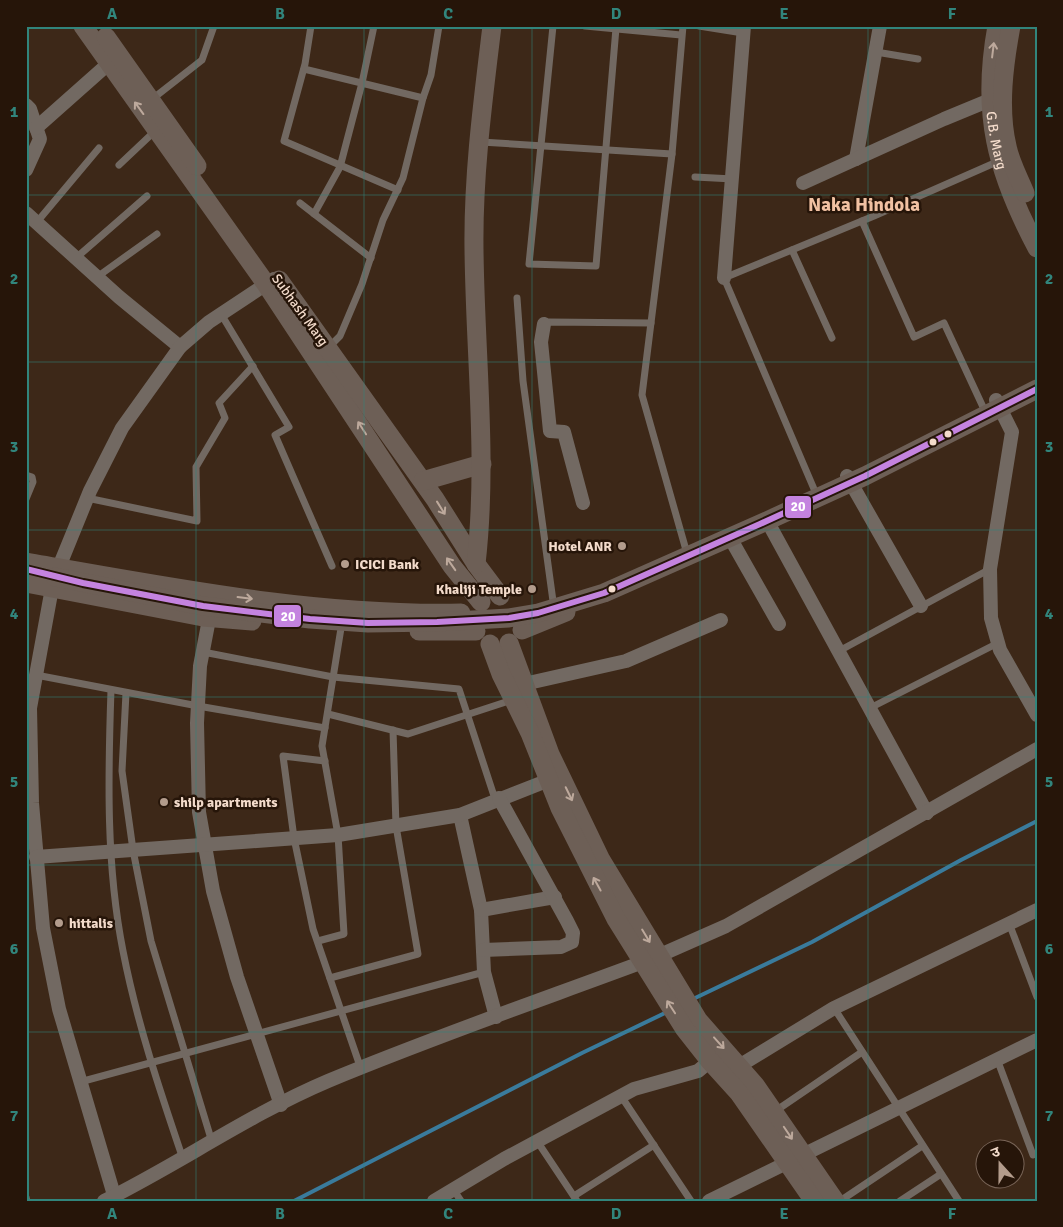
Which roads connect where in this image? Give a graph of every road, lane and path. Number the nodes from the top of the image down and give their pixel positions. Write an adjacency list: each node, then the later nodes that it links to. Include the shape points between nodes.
1 (83, 26): 19 (main road)
2 (98, 26): 19 (main road, Subhash Marg)
3 (214, 26): 24 (lane, via 202,60)
4 (311, 26): 21 (lane)
5 (374, 26): 22 (lane)
6 (439, 26): 23 (lane, via 432,75)
7 (492, 26): 29 (main road)
8 (552, 26): 30 (lane)
9 (585, 26): 15 (lane)
10 (683, 26): 17 (lane)
11 (699, 26): 16 (lane)
12 (880, 26): 18 (street)
13 (997, 26): 25 (main road, G.B. Marg, one-way to 13, via 992,52)
14 (1011, 26): 25 (main road)
15 (616, 28): 17 (lane); 32 (lane)
16 (744, 30): 40 (street)
17 (681, 35): 33 (lane)
18 (876, 52): 20 (lane); 34 (street)
19 (113, 58): 24 (main road, Subhash Marg); 27 (street); 28 (main road, one-way to 19)
20 (918, 59)
21 (304, 69): 22 (lane); 37 (lane, via 284,141)
22 (362, 83): 23 (lane); 37 (lane)
23 (423, 98): 42 (lane)
24 (150, 100): 56 (main road, Subhash Marg)
25 (997, 100): 34 (street); 35 (main road, G.B. Marg, via 994,139); 47 (main road, via 1007,146)
26 (26, 105): 27 (street)
27 (36, 128): 38 (street, via 40,139)
28 (156, 130): 36 (lane); 56 (main road)
29 (478, 142): 30 (lane); 69 (main road, via 474,248)
30 (541, 146): 32 (lane); 32 (lane, via 529,264 596,266)
31 (99, 148): 46 (lane)
32 (606, 150): 33 (lane)
33 (672, 154): 59 (lane)
34 (856, 159): 41 (street)
35 (1000, 161): 48 (lane); 50 (main road, G.B. Marg)
36 (119, 166)
37 (340, 166): 42 (lane); 45 (lane)
38 (26, 170)
39 (695, 177): 40 (lane)
40 (733, 179): 55 (street)
41 (803, 184)
42 (398, 190): 53 (lane)
43 (147, 196): 52 (lane)
44 (300, 203): 45 (lane)
45 (314, 214): 53 (lane)
46 (32, 218): 52 (street)
47 (1037, 220)
48 (862, 221): 51 (lane); 68 (lane, via 914,337 944,324)
49 (158, 234): 54 (lane)
50 (1037, 248)
51 (792, 250): 55 (lane); 61 (lane)
52 (76, 258): 54 (street)
53 (370, 258): 63 (lane, via 340,336)
54 (97, 277): 62 (street)
55 (724, 278): 74 (lane)
56 (271, 280): 58 (street); 63 (main road, Subhash Marg); 89 (main road, one-way to 56)
57 (517, 298): 87 (lane, via 523,381)
58 (221, 314): 62 (street); 64 (lane)
59 (651, 323): 60 (lane); 79 (lane, via 642,395)
60 (544, 324): 76 (street, via 540,342 550,431 564,432)
61 (832, 338)
62 (180, 347): 73 (street, via 122,428)
63 (328, 349): 71 (main road, Subhash Marg)
64 (253, 366): 73 (lane, via 220,403 225,418 196,467 197,521); 81 (lane, via 289,427 275,435)
65 (1037, 379): 68 (main road)
66 (1037, 389): 84 (main road, bridge, via 865,476 760,524 604,592 538,613 437,622 310,619 237,612)
67 (1037, 395): 68 (main road)
68 (993, 406): 72 (main road); 82 (street, via 1012,432)
69 (482, 464): 71 (main road); 80 (main road)
70 (26, 475): 75 (lane, via 32,477 33,482)
71 (423, 482): 80 (main road, Subhash Marg, one-way to 80)
72 (851, 482): 74 (main road); 88 (street)
73 (87, 498): 84 (street)
74 (818, 498): 77 (main road); 79 (main road)
75 (26, 499)
76 (583, 503)
77 (770, 526): 78 (main road); 100 (street)
78 (732, 543): 94 (street); 97 (main road)
79 (686, 550): 87 (main road, via 610,584)
80 (476, 564): 86 (main road, Subhash Marg)
81 (332, 566)
82 (990, 569): 88 (lane); 98 (street, via 991,618)
83 (27, 572): 84 (main road)
84 (55, 577): 85 (main road); 92 (main road); 102 (street)
85 (214, 594): 90 (main road, one-way to 90); 92 (street)
86 (500, 596): 89 (main road, via 493,596); 91 (main road, via 508,597)
87 (553, 601): 91 (main road)
88 (921, 606): 100 (lane)
89 (478, 607): 90 (main road, via 367,612); 96 (main road)
90 (344, 609): 95 (lane)
91 (521, 609): 97 (main road, via 524,623)
92 (209, 617): 95 (main road); 101 (street)
93 (721, 620): 104 (street, via 626,661)
94 (779, 624)
95 (341, 628): 96 (main road); 103 (lane)
96 (476, 631): 99 (main road, via 484,642)
97 (516, 637): 99 (main road); 104 (main road)
98 (998, 643): 109 (lane); 111 (street)
99 (490, 644): 107 (main road)
100 (838, 651): 109 (street)
101 (203, 652): 103 (lane); 108 (street)
102 (36, 675): 105 (lane); 127 (street, via 30,708)
103 (334, 677): 110 (lane); 112 (lane, via 459,689)
104 (524, 684): 134 (main road, one-way to 134, via 550,754)
105 (111, 690): 106 (lane); 126 (lane, via 108,775)
106 (126, 693): 108 (lane); 125 (lane, via 122,771)
107 (513, 700): 112 (lane); 117 (main road)
108 (198, 706): 113 (lane); 124 (street, via 199,812)
109 (870, 708): 119 (street)
110 (328, 714): 113 (lane); 114 (lane)
111 (1037, 715)
112 (467, 716): 114 (lane, via 408,734); 118 (lane)
113 (325, 728): 116 (lane, via 322,746)
114 (393, 730): 121 (lane)
115 (1037, 750): 119 (street)
116 (325, 761): 122 (lane); 123 (lane, via 282,756)
117 (549, 780): 118 (street); 134 (main road, one-way to 117, via 589,869)
118 (497, 798): 120 (street); 128 (street)
119 (927, 813): 134 (street, via 726,926)
120 (460, 815): 121 (street); 129 (street)
121 (396, 826): 122 (street); 136 (lane, via 418,954)
122 (338, 835): 123 (street); 132 (lane, via 344,934)
123 (294, 838): 124 (street); 132 (lane)
124 (205, 844): 125 (street); 142 (street, via 213,892)
125 (133, 850): 126 (street); 145 (lane, via 151,941)
126 (111, 851): 127 (street); 148 (lane, via 123,950)
127 (31, 858): 151 (street, via 59,1009)
128 (554, 897): 129 (street); 133 (street, via 573,933 572,942 542,949)
129 (481, 910): 133 (street)
130 (1037, 910): 131 (street)
131 (1010, 923): 137 (lane); 138 (street)
132 (318, 942): 136 (lane)
133 (483, 950): 135 (street)
134 (650, 959): 140 (street); 141 (main road)
135 (484, 972): 139 (lane); 140 (street)
136 (330, 978): 139 (lane)
137 (1037, 997)
138 (834, 1008): 144 (lane); 149 (street)
139 (341, 1011): 142 (lane); 150 (lane)
140 (496, 1016): 150 (street)
141 (691, 1024): 147 (main road); 149 (main road, one-way to 149)
142 (256, 1034): 145 (lane); 153 (street)
143 (1037, 1040): 146 (street)
144 (862, 1052): 154 (lane); 155 (lane)
145 (185, 1053): 148 (lane); 157 (lane)
146 (997, 1059): 154 (street); 160 (lane)
147 (710, 1061): 152 (street, via 698,1071 634,1089); 161 (main road)
148 (151, 1062): 151 (lane); 162 (lane)
149 (739, 1066): 155 (main road)
150 (360, 1069): 153 (street)
151 (80, 1082): 165 (street)
152 (621, 1096): 156 (street); 158 (lane)
153 (280, 1106): 157 (street)
154 (897, 1108): 159 (lane); 161 (street)
155 (774, 1112): 161 (main road, one-way to 161)
156 (537, 1141): 164 (street); 166 (lane)
157 (213, 1143): 162 (street)
158 (654, 1146): 166 (lane); 168 (lane)
159 (922, 1146): 163 (lane); 172 (lane)
160 (1033, 1155)
161 (795, 1158): 169 (street); 170 (main road); 171 (main road)
162 (183, 1159): 165 (street)
163 (941, 1174): 173 (lane); 174 (lane)
164 (457, 1195): 167 (street)
165 (109, 1198)
166 (575, 1198)
167 (434, 1201)
168 (691, 1201)
169 (710, 1201)
170 (814, 1201)
171 (835, 1201)
172 (840, 1201)
173 (900, 1201)
174 (959, 1201)

